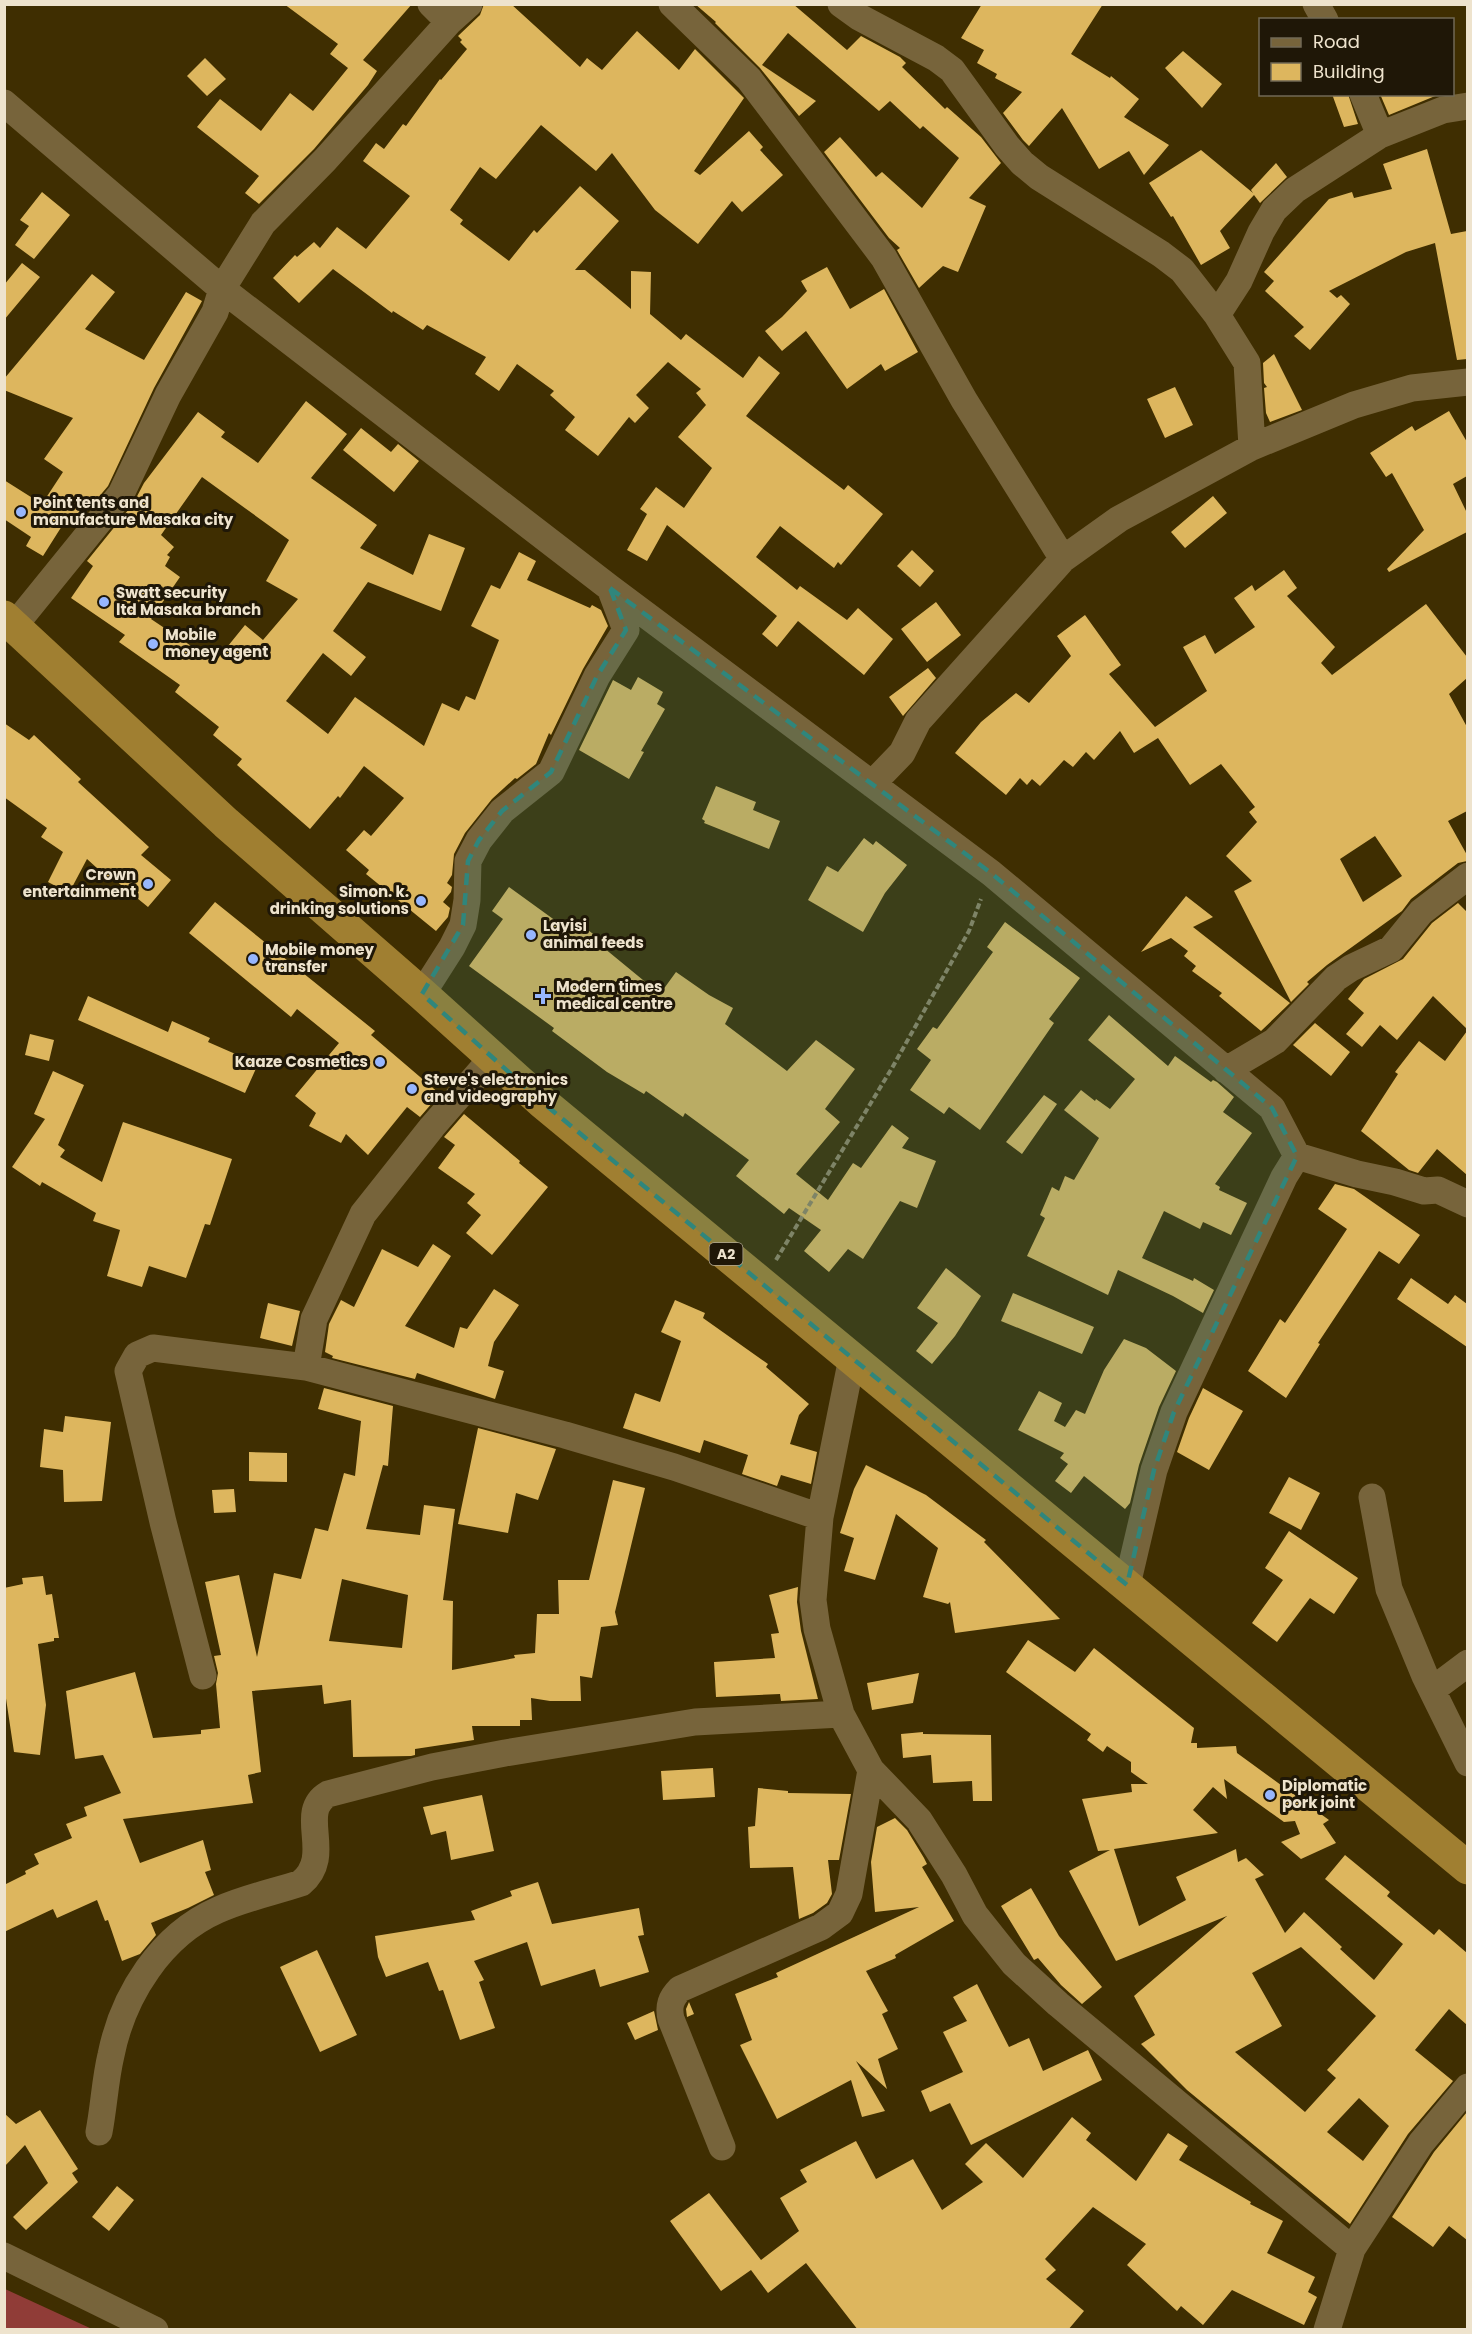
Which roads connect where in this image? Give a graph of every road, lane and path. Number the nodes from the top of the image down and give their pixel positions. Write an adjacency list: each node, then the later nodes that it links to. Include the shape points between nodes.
1 (672, 4): 14 (street, via 749,79 884,258 964,400)
2 (841, 4): 11 (street, via 952,70 1022,163 1182,270)
3 (1316, 4): 5 (street)
4 (450, 10): 10 (street, via 325,160 263,223)
5 (1324, 18)
6 (1364, 96): 9 (street)
7 (4, 103): 10 (street)
8 (1467, 106): 9 (street, via 1443,110)
9 (1380, 135): 11 (street, via 1295,190 1275,210)
10 (222, 290): 15 (street); 16 (street, via 215,312 168,395 121,494)
11 (1217, 315): 13 (street, via 1247,363)
12 (1467, 382): 13 (street, via 1412,387 1354,405)
13 (1252, 447): 14 (street, via 1119,519)
14 (1063, 559): 17 (street, via 918,721 902,753)
15 (610, 588): 17 (street); 20 (street, via 626,630 597,676 551,772 502,811 479,840 468,861 463,925)
16 (9, 622): 20 (highway, A2, via 226,823)
17 (872, 784): 18 (street)
18 (991, 873): 22 (street); 25 (path, via 969,931 892,1068)
19 (1467, 876): 22 (street, via 1421,912 1391,949 1336,978 1275,1041)
20 (422, 994): 21 (highway, A2)
21 (492, 1058): 25 (highway, A2); 27 (street, via 363,1214 314,1319)
22 (1226, 1070): 23 (street, via 1272,1108)
23 (1297, 1156): 24 (street, via 1424,1191 1438,1190); 30 (street, via 1174,1412 1154,1470)
24 (1467, 1204)
25 (762, 1283): 26 (highway, A2)
26 (852, 1358): 29 (street); 30 (highway, A2)
27 (306, 1367): 29 (street, via 576,1438); 32 (street, via 153,1348 137,1355 128,1371)
28 (1372, 1497): 33 (street, via 1389,1589)
29 (820, 1517): 34 (street, via 813,1600)
30 (1127, 1585): 37 (highway, A2)
31 (1467, 1663): 33 (street)
32 (203, 1676)
33 (1432, 1690): 35 (street)
34 (841, 1714): 36 (street); 39 (street, via 695,1722 432,1767 322,1797 315,1810 316,1857 309,1876 301,1883 219,1910 186,1928 150,1965 135,1988 111,2055)
35 (1467, 1763)
36 (871, 1770): 40 (street, via 849,1894 840,1913 821,1927 680,1989 670,2002 671,2019); 41 (street, via 919,1820 975,1916 1014,1964)
37 (1467, 1868)
38 (1467, 2087): 41 (street, via 1421,2143)
39 (99, 2132)
40 (722, 2147)
41 (1352, 2249): 44 (street)
42 (4, 2256): 43 (street)
43 (156, 2330)
44 (1327, 2330)

